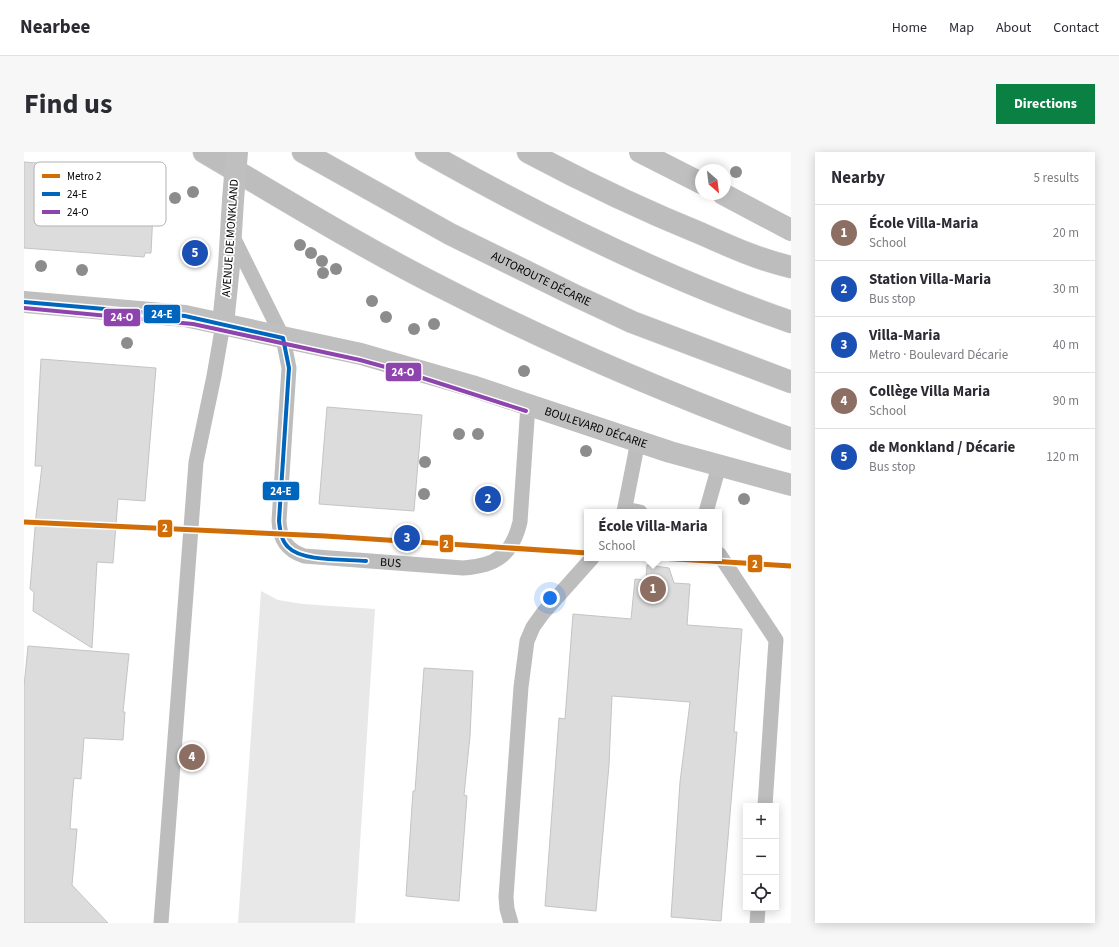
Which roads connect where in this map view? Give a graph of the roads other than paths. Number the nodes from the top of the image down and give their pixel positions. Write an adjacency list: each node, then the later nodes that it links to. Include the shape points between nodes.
1 (204, 152): 18 (highway, via 392,261 534,333 702,406)
2 (237, 152): 10 (main road, AVENUE DE MONKLAND, bridge)
3 (303, 152): 16 (highway, AUTOROUTE DÉCARIE, via 450,234 574,295 632,322)
4 (426, 152): 13 (highway, via 514,200 667,274)
5 (528, 152): 11 (highway, via 685,227 775,264)
6 (640, 152): 7 (main road)
7 (695, 180)
8 (731, 199): 9 (main road)
9 (791, 230)
10 (231, 234): 14 (main road, AVENUE DE MONKLAND); 15 (lane, BUS)
11 (791, 267)
12 (24, 302): 14 (main road, BOULEVARD DÉCARIE, via 180,315)
13 (791, 322)
14 (223, 324): 15 (main road, BOULEVARD DÉCARIE); 28 (lane, via 196,462)
15 (283, 338): 17 (main road, BOULEVARD DÉCARIE, via 402,365); 17 (lane, BUS, via 289,368 279,531 288,548 304,556 463,568 479,567 494,562 507,552 516,538 520,522)
16 (791, 382)
17 (528, 405): 19 (main road, BOULEVARD DÉCARIE)
18 (791, 439)
19 (638, 441): 20 (main road, BOULEVARD DÉCARIE); 22 (lane)
20 (719, 466): 21 (main road, BOULEVARD DÉCARIE); 23 (lane)
21 (791, 485)
22 (630, 509)
23 (707, 509)
24 (722, 559): 26 (lane, via 776,640)
25 (589, 561): 29 (lane, via 533,627 527,642 506,897)
26 (765, 803)
27 (758, 911): 30 (lane)
28 (160, 923)
29 (511, 923)
30 (757, 923)

